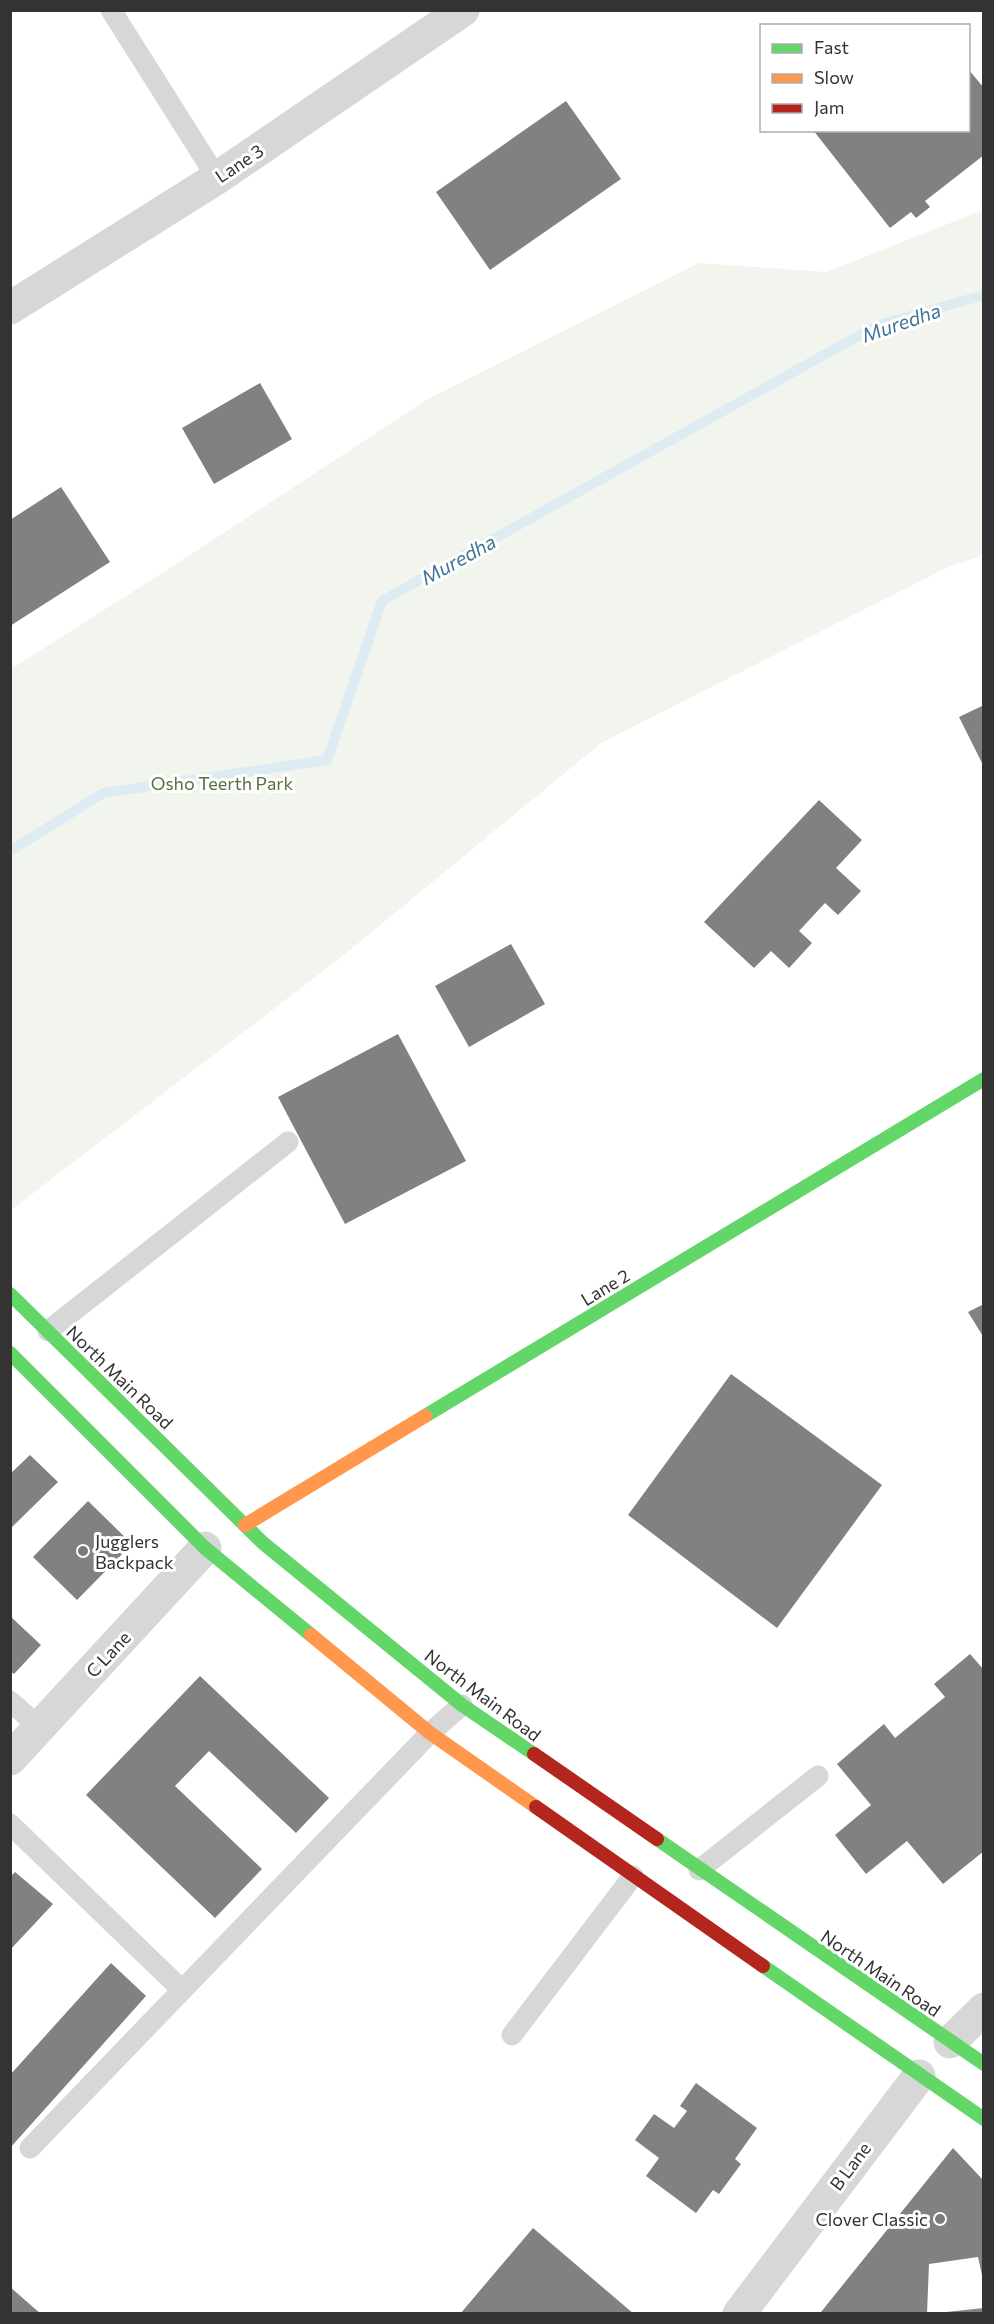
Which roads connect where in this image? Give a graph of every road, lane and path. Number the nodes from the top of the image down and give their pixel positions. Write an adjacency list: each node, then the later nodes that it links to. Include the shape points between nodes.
1 (111, 10): 3 (lane)
2 (463, 10): 3 (street, Lane 3)
3 (217, 178): 4 (street, Lane 3)
4 (10, 308)
5 (984, 1078): 10 (main road, Lane 2)
6 (288, 1142): 8 (lane)
7 (10, 1294): 8 (main road, North Main Road)
8 (48, 1331): 10 (main road, North Main Road)
9 (10, 1353): 11 (main road)
10 (245, 1525): 13 (main road, North Main Road)
11 (205, 1548): 14 (street, C Lane); 15 (main road)
12 (10, 1701): 14 (lane)
13 (462, 1705): 15 (lane); 19 (main road, North Main Road)
14 (40, 1728): 16 (street, C Lane)
15 (430, 1733): 20 (main road); 21 (lane)
16 (10, 1759)
17 (818, 1776): 19 (lane)
18 (10, 1824): 21 (lane)
19 (699, 1870): 24 (main road, North Main Road)
20 (633, 1876): 23 (lane); 26 (main road)
21 (182, 1990): 28 (lane)
22 (984, 2009): 24 (street)
23 (512, 2035)
24 (950, 2042): 25 (main road, North Main Road)
25 (984, 2064)
26 (919, 2076): 27 (main road); 29 (street, B Lane)
27 (984, 2119)
28 (30, 2148)
29 (738, 2313)

